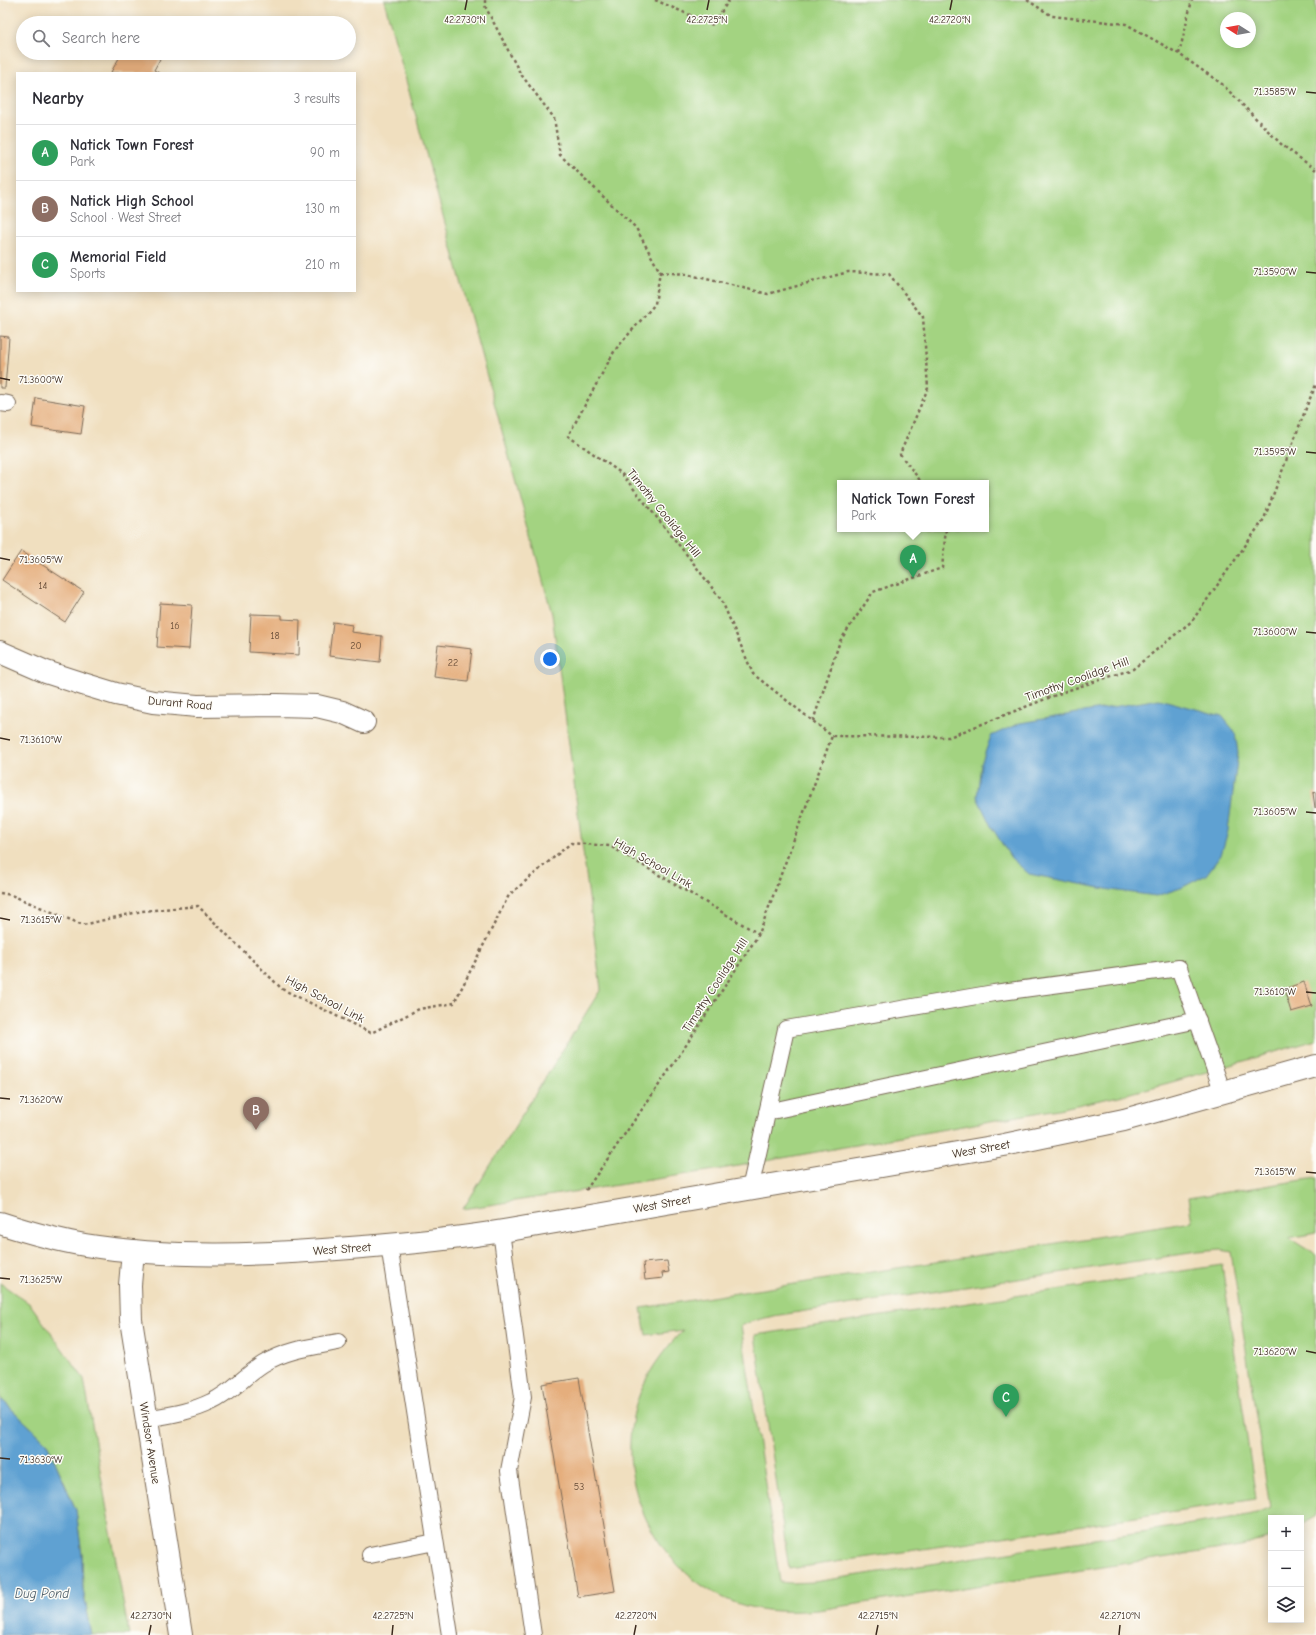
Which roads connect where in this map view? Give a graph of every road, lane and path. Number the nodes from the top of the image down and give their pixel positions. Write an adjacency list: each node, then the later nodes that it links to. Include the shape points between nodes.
1 (485, 0): 8 (path, via 485,6 520,73 554,118 560,155 636,228)
2 (655, 0): 3 (path, via 713,25)
3 (729, 0)
4 (1027, 0): 6 (path, via 1052,16 1126,24)
5 (1192, 0): 6 (path)
6 (1179, 54): 7 (path, via 1222,84 1282,145)
7 (1316, 170)
8 (660, 272): 10 (path, via 686,274 768,294 848,272 889,274 924,317 928,388 900,454); 13 (path, Timothy Coolidge Hill, via 655,304 615,350 568,436 621,473 722,601 753,674)
9 (1316, 385): 15 (path, Timothy Coolidge Hill, via 1264,519 1192,622 1133,668 948,737)
10 (920, 480)
11 (946, 532): 13 (path, via 942,568 873,592 840,641)
12 (0, 652): 14 (street, Durant Road, via 46,672 116,694 153,702 197,706 317,706 342,712)
13 (813, 721): 15 (path, Timothy Coolidge Hill)
14 (364, 722)
15 (832, 736): 17 (path, Timothy Coolidge Hill)
16 (0, 893): 17 (path, High School Link, via 11,895 83,925 142,911 198,906 282,989 371,1033 419,1009 454,1003 509,895 571,843 610,846)
17 (759, 934): 23 (path, Timothy Coolidge Hill)
18 (1198, 1020): 20 (lane); 21 (lane); 21 (lane, via 1180,968 994,993 786,1029)
19 (1316, 1066): 20 (street, West Street)
20 (1223, 1093): 22 (street, West Street, via 1124,1120 1056,1135)
21 (767, 1112): 22 (lane)
22 (750, 1189): 23 (street, West Street)
23 (565, 1220): 25 (street, West Street)
24 (0, 1223): 27 (street, West Street, via 84,1245)
25 (501, 1231): 26 (street, West Street); 34 (lane, via 523,1397 509,1471)
26 (389, 1245): 27 (street, West Street, via 251,1253); 30 (lane)
27 (133, 1251): 29 (street, Windsor Avenue, via 130,1285 132,1320)
28 (338, 1342): 29 (lane, via 296,1349 278,1356 261,1365 228,1392 211,1402 189,1411)
29 (146, 1419): 32 (street, Windsor Avenue)
30 (435, 1542): 31 (lane); 33 (lane)
31 (370, 1555)
32 (181, 1635)
33 (450, 1635)
34 (533, 1635)

